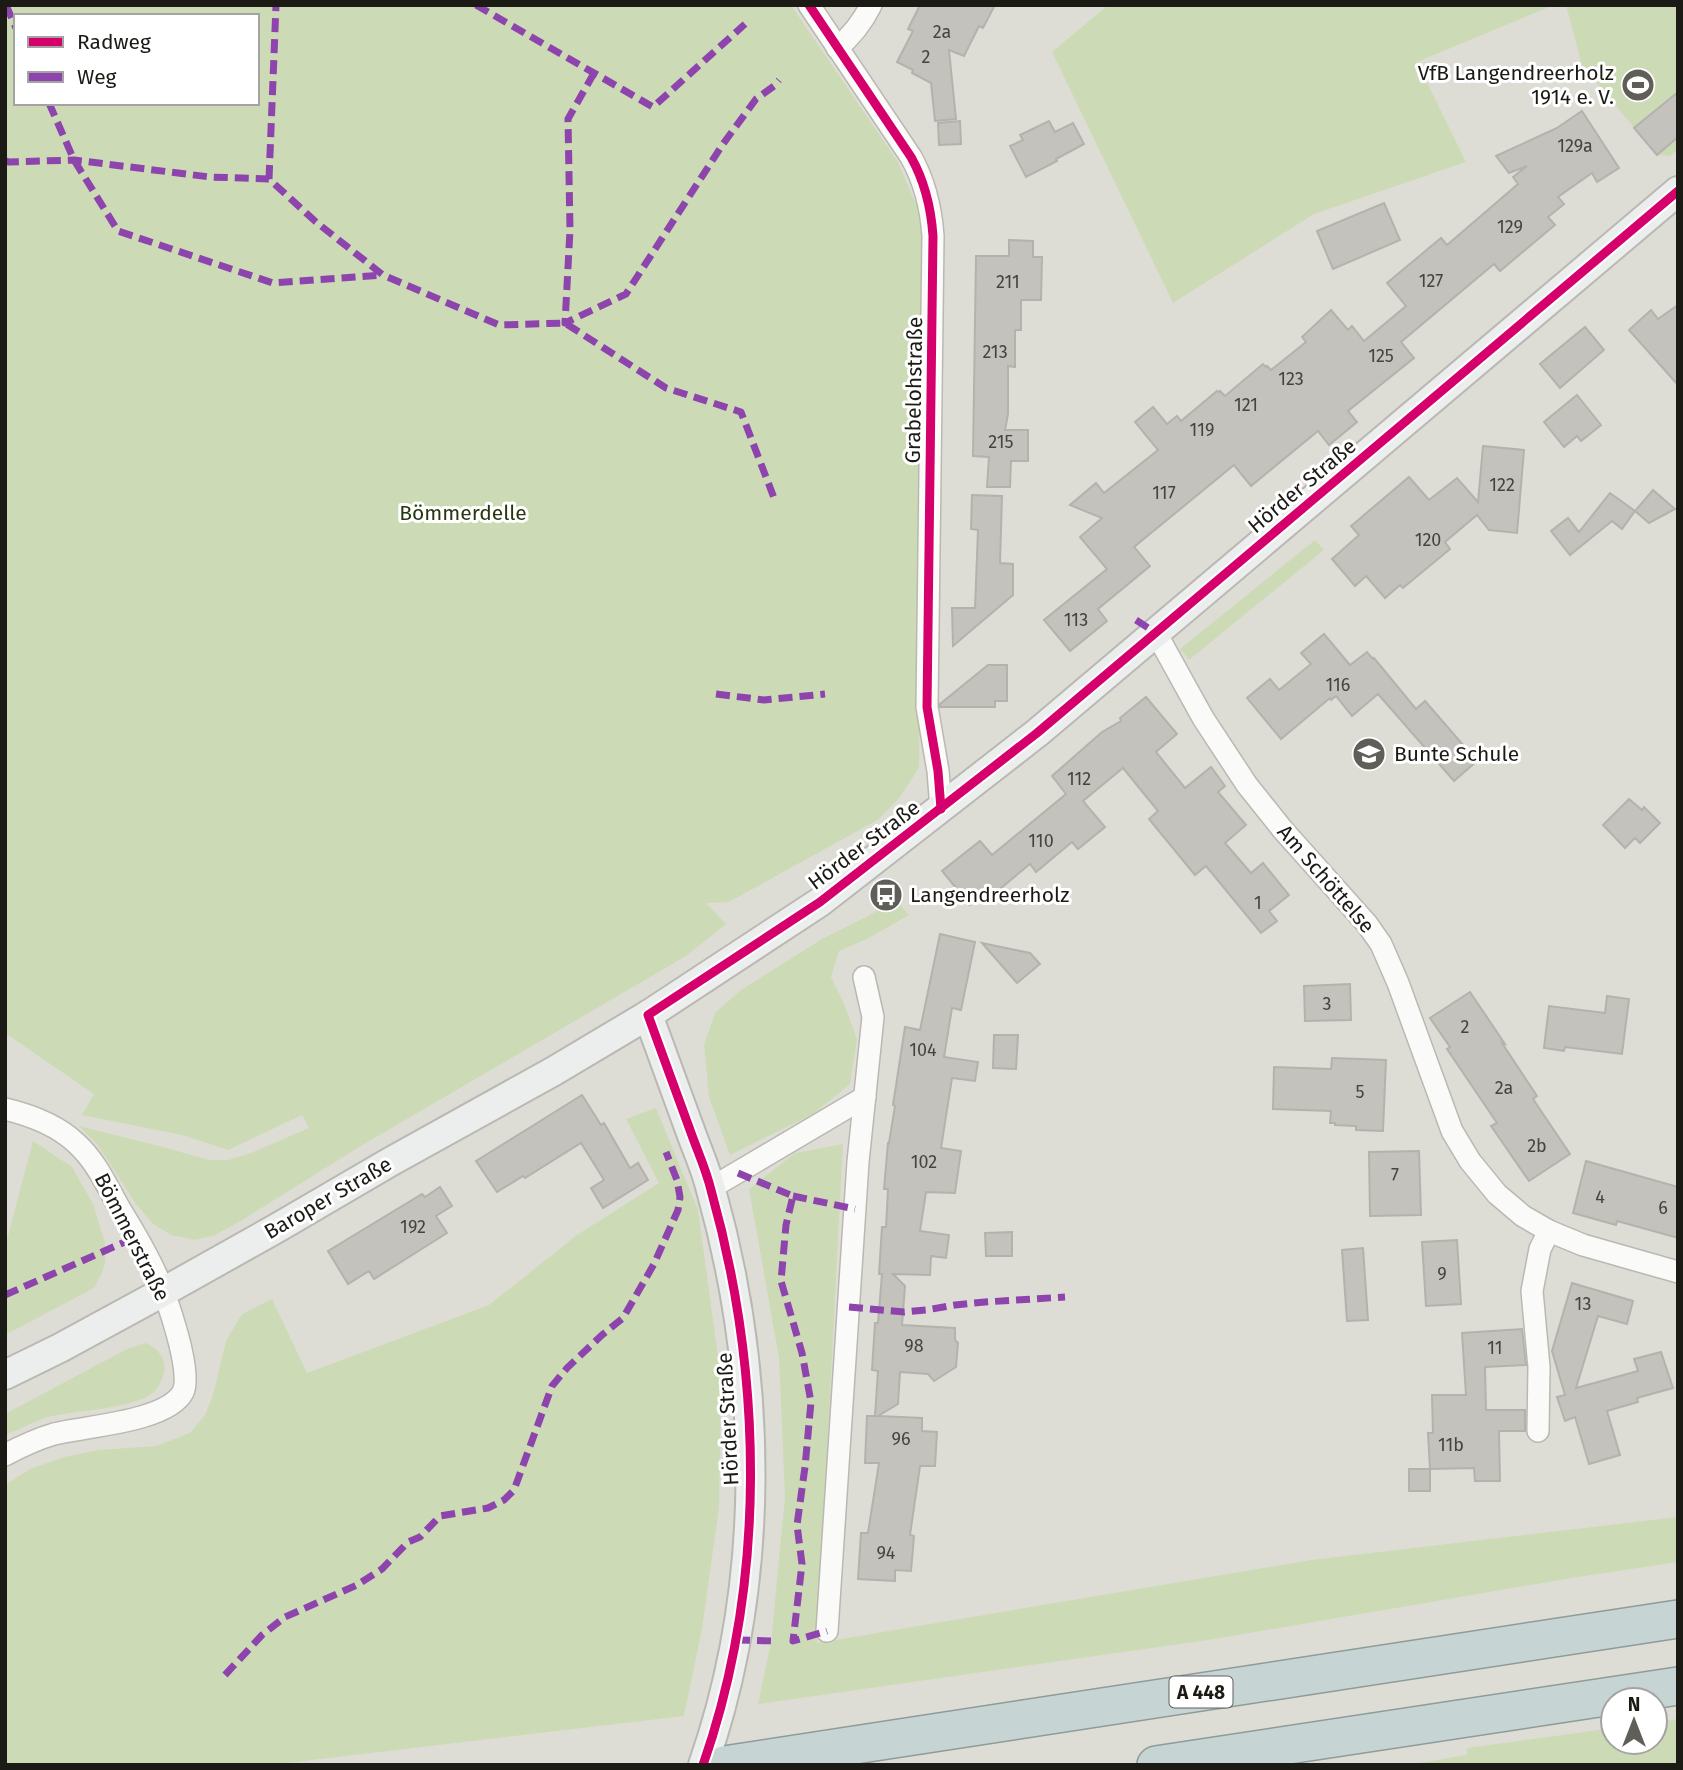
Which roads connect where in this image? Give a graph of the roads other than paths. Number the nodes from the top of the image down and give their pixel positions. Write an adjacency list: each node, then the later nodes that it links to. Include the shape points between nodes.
1 (809, 5): 3 (street, Grabelohstraße)
2 (871, 5): 3 (street, via 850,38)
3 (837, 48): 6 (street, Grabelohstraße, via 911,157 932,217 927,707)
4 (1678, 191): 5 (main road, Hörder Straße)
5 (1156, 633): 6 (main road, Hörder Straße); 12 (street, Am Schöttelse, via 1247,785 1381,944 1452,1131 1470,1161 1497,1194)
6 (941, 809): 8 (main road, Hörder Straße, via 820,902)
7 (864, 977): 9 (street, via 873,1017)
8 (648, 1015): 11 (main road, Hörder Straße); 14 (main road, Baroper Straße)
9 (865, 1097): 11 (street); 19 (street)
10 (5, 1109): 14 (street, Bömmerstraße, via 56,1129 92,1160)
11 (711, 1188): 21 (main road, Hörder Straße, via 742,1346 751,1474 736,1640)
12 (1549, 1231): 13 (street, Am Schöttelse); 16 (street, via 1532,1291 1539,1367)
13 (1678, 1272)
14 (163, 1292): 15 (main road, Baroper Straße); 17 (street, Bömmerstraße, via 185,1374 183,1392 175,1401 138,1418 54,1434)
15 (5, 1375)
16 (1538, 1431)
17 (5, 1455)
18 (1678, 1619): 22 (highway, A 448)
19 (827, 1631)
20 (1678, 1686): 23 (highway)
21 (703, 1765)
22 (724, 1765)
23 (1156, 1765)

